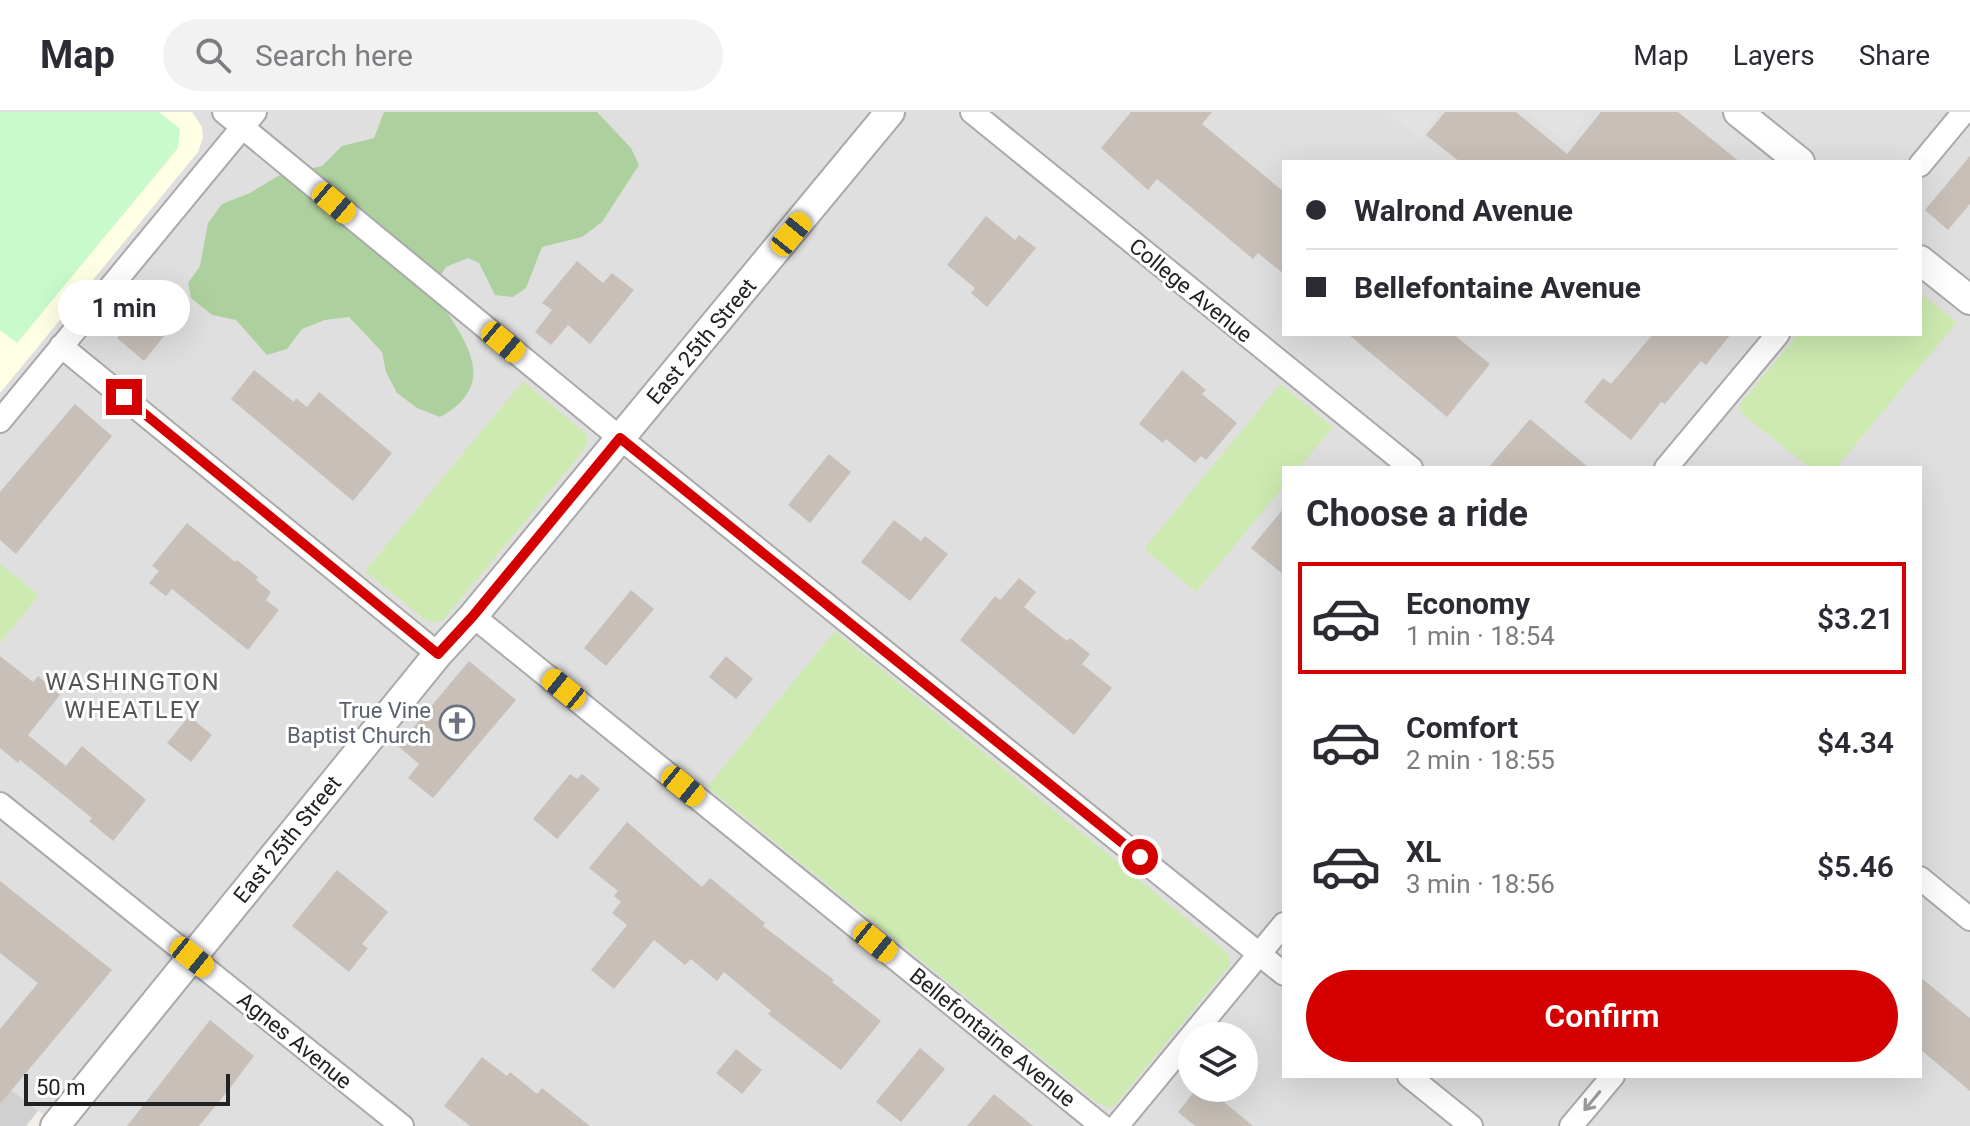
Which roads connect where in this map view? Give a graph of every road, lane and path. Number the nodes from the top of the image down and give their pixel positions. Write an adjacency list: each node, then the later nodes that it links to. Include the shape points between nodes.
1 (224, 112): 6 (street)
2 (890, 112): 14 (street, East 25th Street)
3 (972, 112): 15 (street, College Avenue)
4 (1738, 112): 7 (street)
5 (1964, 112): 8 (street)
6 (249, 120): 12 (street); 14 (street)
7 (1798, 160)
8 (1922, 163)
9 (1922, 262): 10 (street)
10 (1970, 300)
11 (1776, 336): 16 (street)
12 (61, 346): 13 (street); 18 (street)
13 (0, 421)
14 (620, 438): 17 (street, East 25th Street); 23 (street)
15 (1409, 466)
16 (1668, 466)
17 (473, 616): 18 (street, East 25th Street); 30 (street, Bellefontaine Avenue)
18 (438, 654): 24 (street, East 25th Street)
19 (0, 804): 24 (street, Agnes Avenue)
20 (1922, 880): 21 (street)
21 (1970, 919)
22 (1282, 926): 23 (street)
23 (1259, 954): 25 (street); 31 (street)
24 (192, 957): 28 (street, East 25th Street); 29 (street, Agnes Avenue)
25 (1282, 972)
26 (1411, 1078): 32 (street)
27 (1611, 1078): 33 (street, one-way to 33)
28 (55, 1126)
29 (402, 1126)
30 (1102, 1126)
31 (1117, 1126)
32 (1471, 1126)
33 (1571, 1126)

